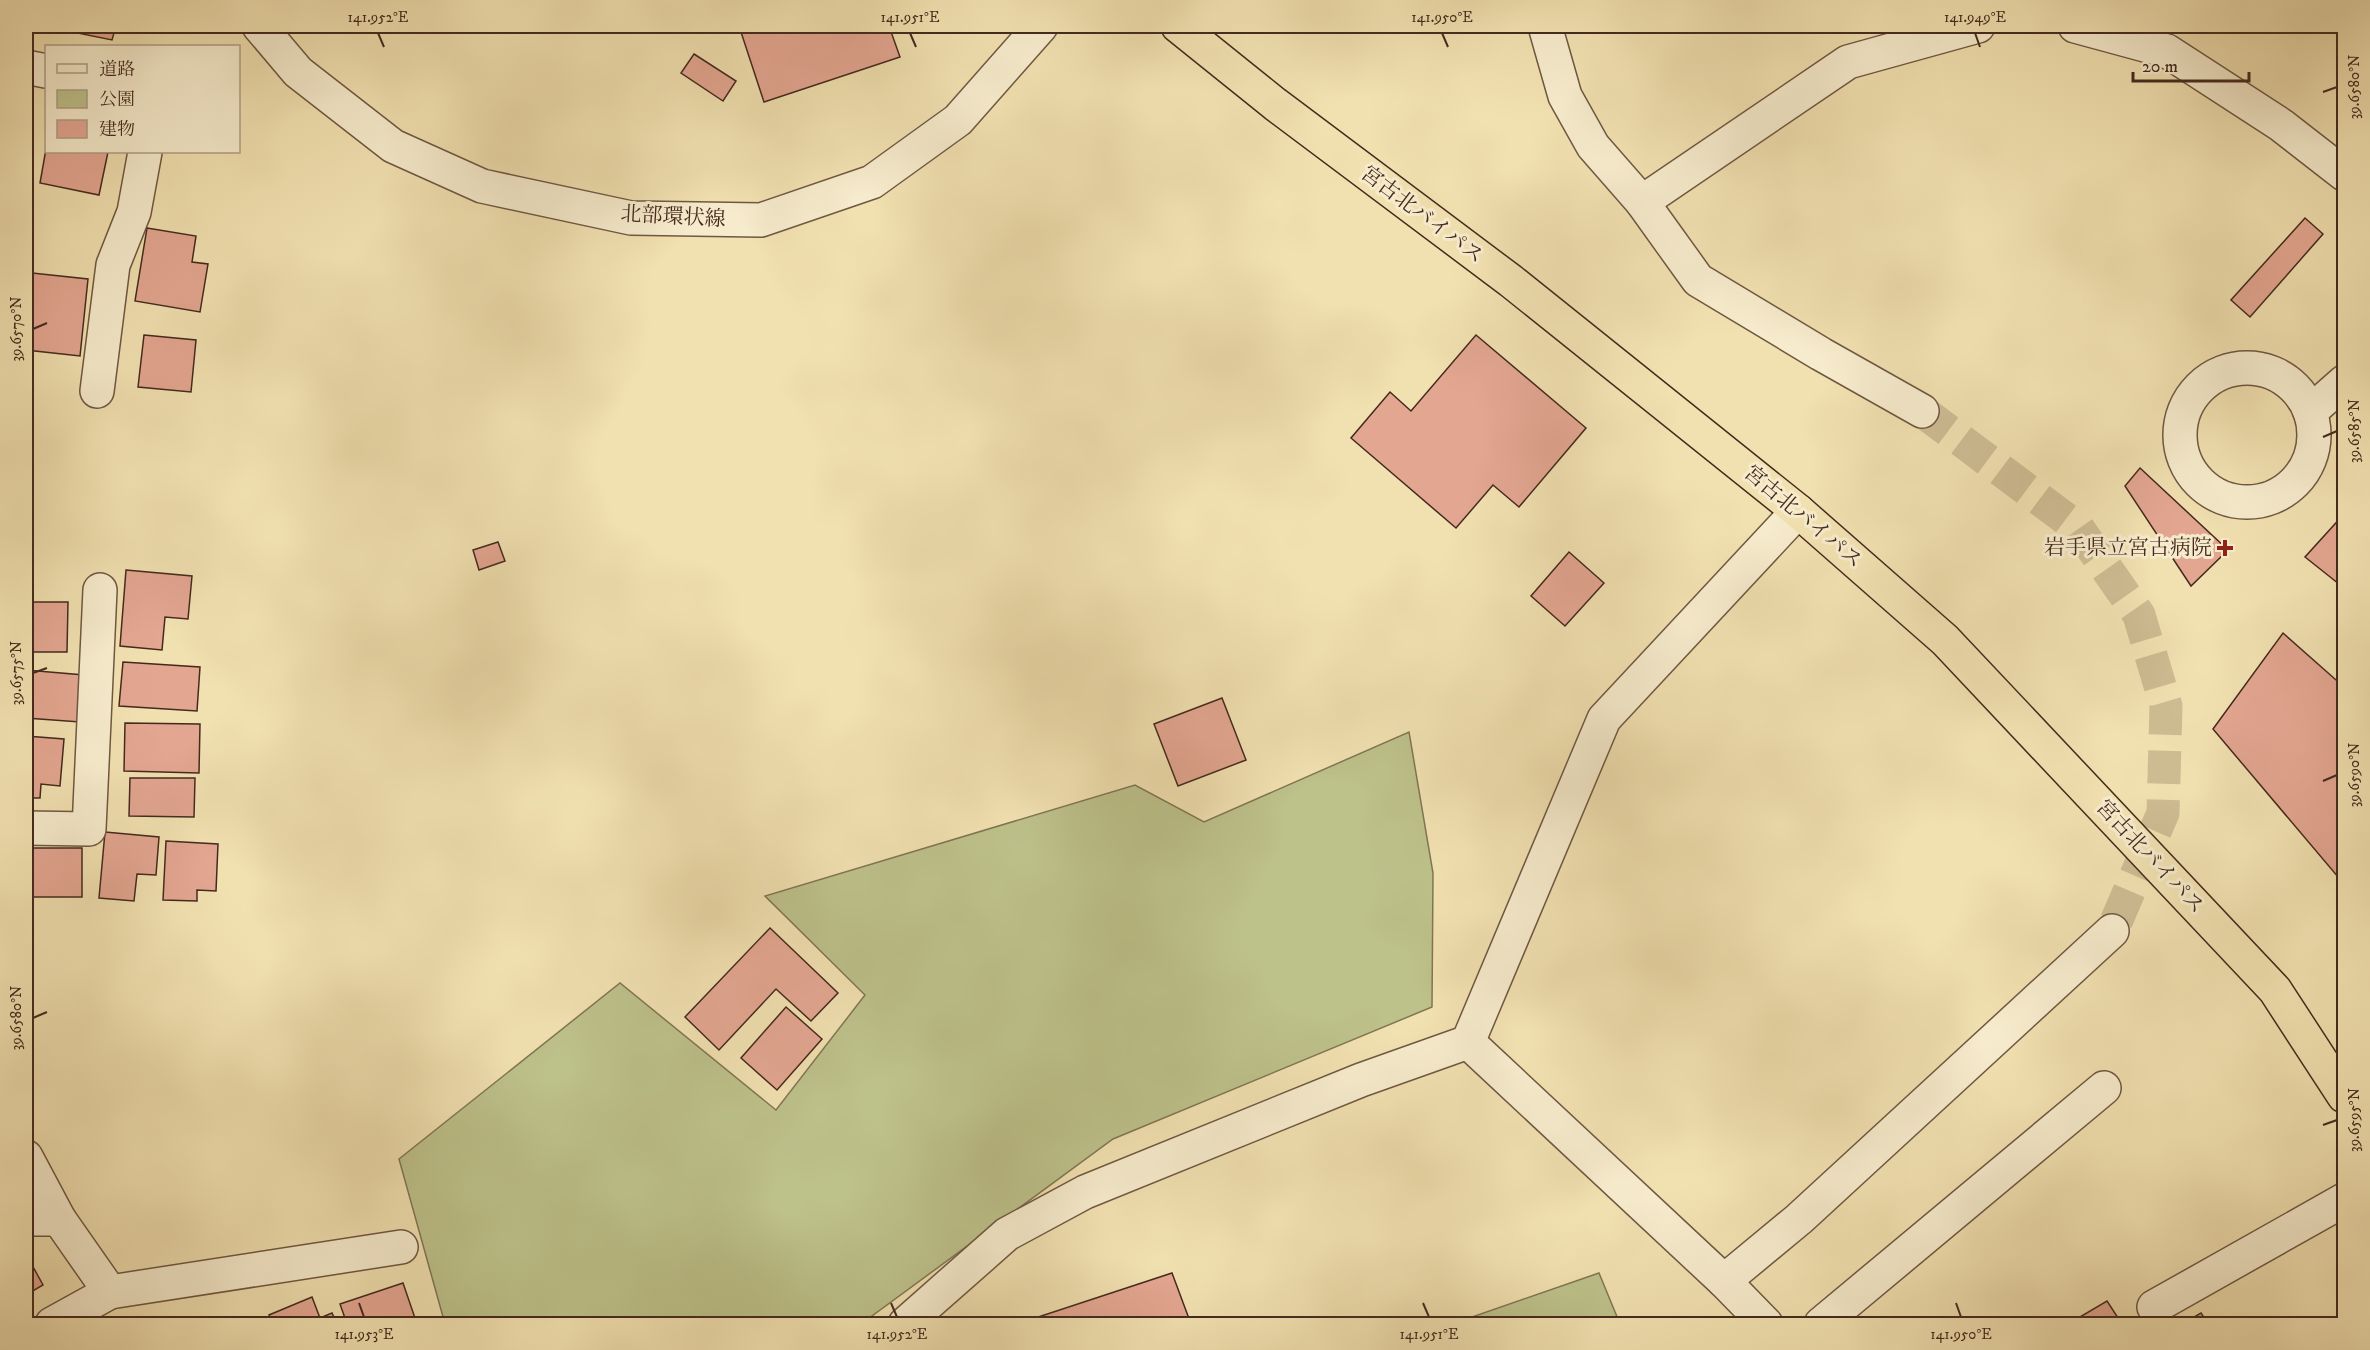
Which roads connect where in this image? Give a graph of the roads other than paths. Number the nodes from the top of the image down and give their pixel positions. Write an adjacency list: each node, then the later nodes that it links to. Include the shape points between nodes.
1 (259, 26): 2 (street, 北部環状線, via 298,72 393,146 482,186 632,218 761,220 872,182 958,120)
2 (1041, 26)
3 (1178, 26): 16 (highway, 宮古北バイパス, via 1511,281)
4 (1545, 26): 11 (street, via 1565,96 1593,146)
5 (1978, 26): 11 (street, via 1848,62)
6 (2075, 26): 10 (street, via 2167,51 2281,125)
7 (26, 67): 8 (street)
8 (45, 71)
9 (145, 153): 13 (street, via 134,212 113,265)
10 (2344, 174)
11 (1642, 202): 14 (street, via 1698,280)
12 (2344, 382): 15 (street)
13 (97, 391)
14 (1922, 411)
15 (2310, 412): 15 (street, via 2314,435 2310,458 2299,478 2282,493 2260,501 2236,502 2214,494 2196,480 2184,460 2182,416 2205,382 2224,372 2266,371 2284,379 2300,394)
16 (1798, 511): 20 (street, via 1604,719); 22 (highway, 宮古北バイパス, via 1945,640 2275,990)
17 (100, 590): 18 (street, via 89,829)
18 (26, 828)
19 (2112, 931): 28 (street, via 1799,1218)
20 (1468, 1042): 28 (street); 32 (street, via 1361,1080 1085,1192 1007,1234)
21 (2104, 1088): 34 (street)
22 (2344, 1096)
23 (26, 1157): 26 (street)
24 (2344, 1200): 30 (street)
25 (26, 1218): 26 (street)
26 (59, 1219): 29 (street)
27 (401, 1248): 29 (street)
28 (1724, 1281): 33 (street)
29 (110, 1292): 31 (street)
30 (2154, 1307)
31 (52, 1324)
32 (905, 1324)
33 (1766, 1324)
34 (1821, 1324)

